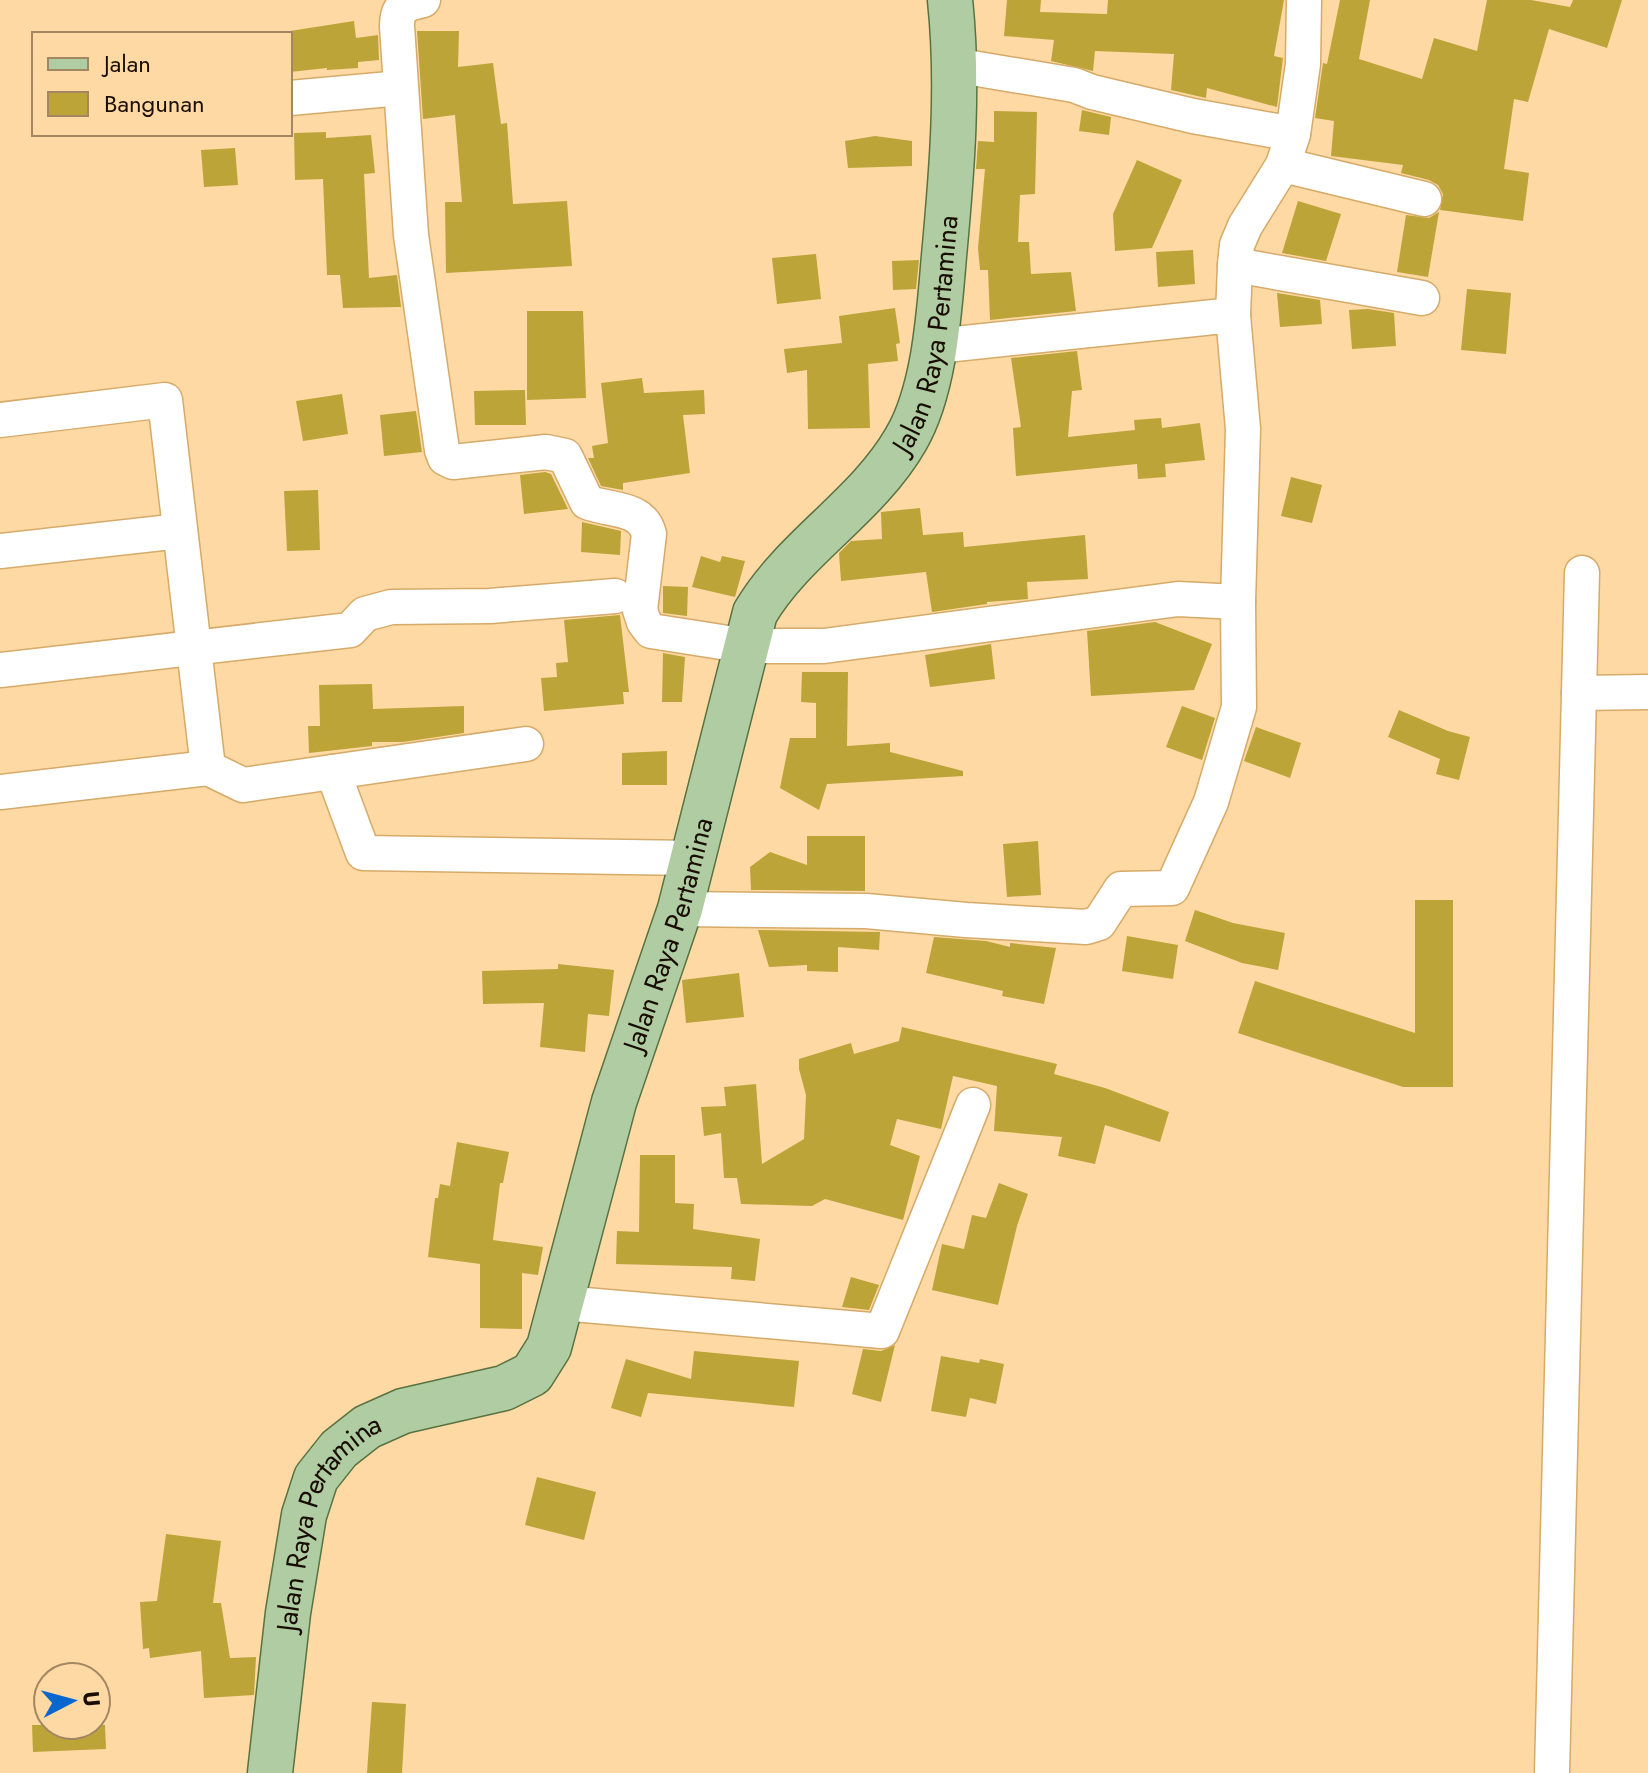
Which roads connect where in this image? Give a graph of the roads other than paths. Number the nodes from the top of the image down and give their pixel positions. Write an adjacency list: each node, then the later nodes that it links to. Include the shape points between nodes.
1 (950, 0): 4 (main road, Jalan Raya Pertamina)
2 (1304, 0): 7 (street, via 1303,64)
3 (410, 6): 5 (street)
4 (954, 65): 7 (street, via 1074,85); 12 (main road, Jalan Raya Pertamina, via 951,185)
5 (401, 88): 6 (street); 19 (street, via 411,235 445,458 453,462 546,452 565,456 587,502 638,516 647,525 640,610 651,631)
6 (292, 98)
7 (1288, 149): 8 (street); 9 (street, via 1245,226)
8 (1424, 199)
9 (1235, 265): 10 (street); 11 (street)
10 (1422, 298)
11 (1233, 315): 12 (street); 18 (street, via 1243,429)
12 (936, 346): 19 (main road, Jalan Raya Pertamina, via 906,439 875,482 769,588 755,613)
13 (0, 420): 14 (street, via 165,400)
14 (180, 531): 15 (street); 20 (street)
15 (0, 551)
16 (1582, 573): 23 (street)
17 (615, 596): 20 (street, via 391,607 365,614 350,630)
18 (1238, 602): 19 (street, via 1178,599 824,646); 29 (street, via 1239,707 1211,802 1172,888 1121,889 1099,923 1086,927 866,911)
19 (747, 646): 28 (main road, Jalan Raya Pertamina)
20 (193, 647): 21 (street); 25 (street)
21 (0, 670)
22 (1648, 692): 23 (street)
23 (1579, 693): 33 (street)
24 (526, 744): 26 (street)
25 (208, 768): 26 (street, via 243,785); 27 (street)
26 (333, 772): 28 (street, via 363,853)
27 (0, 792)
28 (693, 858): 29 (main road, Jalan Raya Pertamina)
29 (680, 909): 31 (main road, Jalan Raya Pertamina, via 614,1102)
30 (973, 1105): 31 (street, via 882,1331)
31 (562, 1303): 32 (main road, Jalan Raya Pertamina, via 549,1347 532,1374 504,1388 403,1411 367,1427 339,1449 316,1478 304,1515 288,1613)
32 (270, 1773)
33 (1552, 1773)

